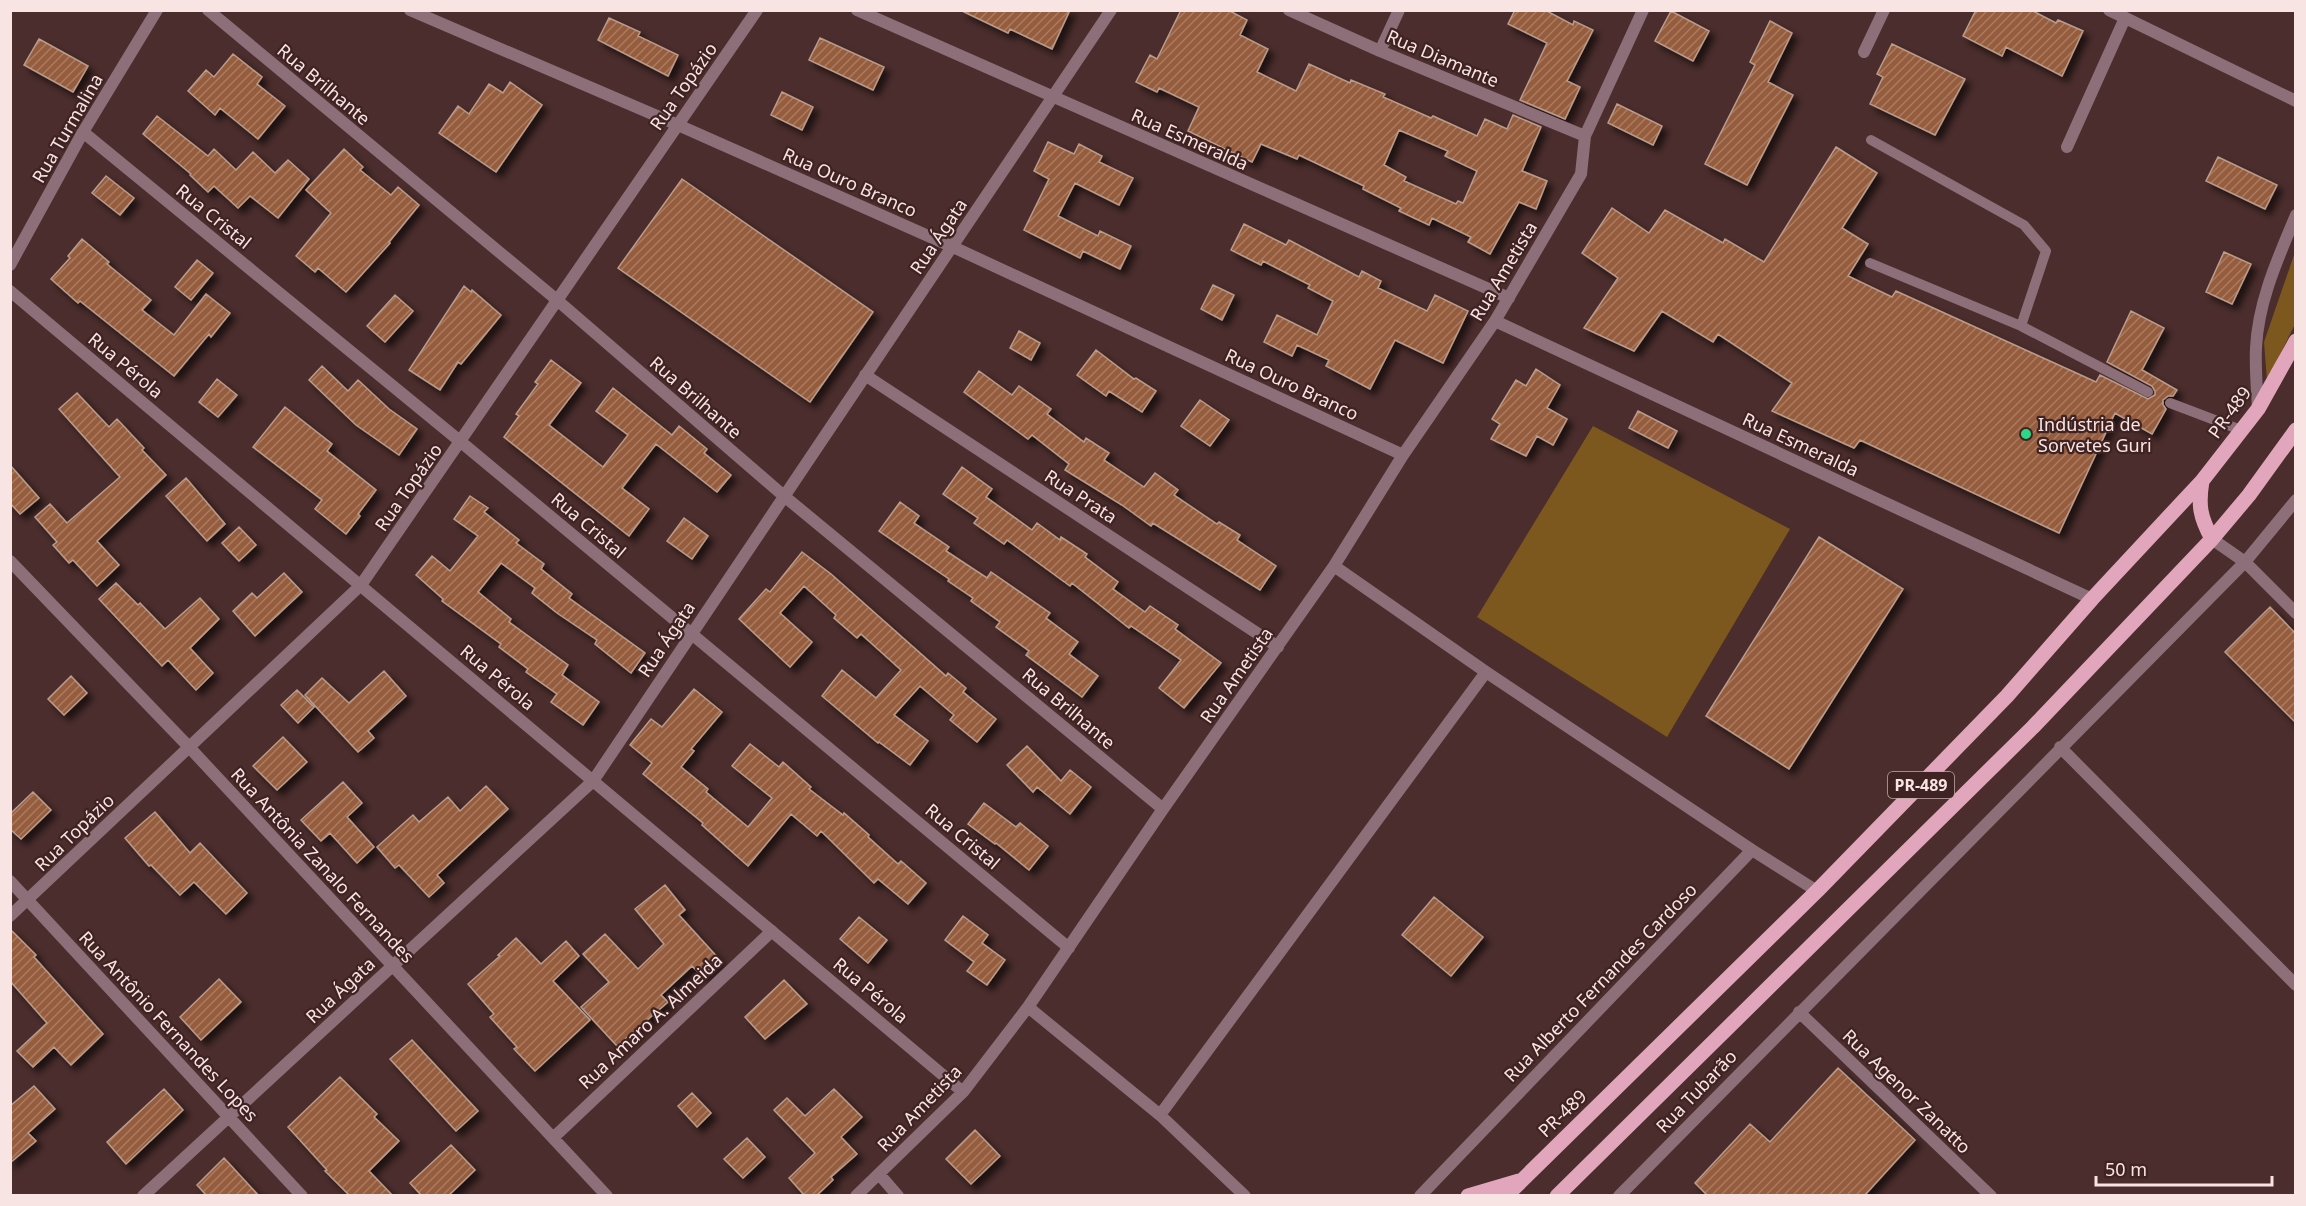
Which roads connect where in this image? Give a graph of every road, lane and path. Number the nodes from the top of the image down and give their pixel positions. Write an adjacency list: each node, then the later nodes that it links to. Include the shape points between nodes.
1 (157, 10): 18 (street, Rua Turmalina)
2 (208, 10): 28 (street, Rua Brilhante)
3 (410, 10): 17 (street, Rua Ouro Branco)
4 (757, 10): 17 (street, Rua Topázio)
5 (857, 10): 15 (street, Rua Esmeralda)
6 (1111, 10): 15 (street, Rua Ágata)
7 (1289, 10): 13 (street, Rua Diamante)
8 (1399, 10): 13 (street)
9 (1643, 10): 19 (street, Rua Ametista)
10 (1884, 10): 14 (street)
11 (2109, 10): 12 (street)
12 (2124, 18): 16 (street); 21 (street)
13 (1380, 51): 19 (street, Rua Diamante)
14 (1864, 52)
15 (1053, 98): 23 (street, Rua Ágata); 27 (street, Rua Esmeralda)
16 (2295, 101)
17 (678, 125): 23 (street, Rua Ouro Branco); 28 (street, Rua Topázio)
18 (83, 132): 25 (street, Rua Turmalina); 38 (street, Rua Cristal)
19 (1585, 136): 27 (street, Rua Ametista, via 1581,174)
20 (1871, 140): 30 (lane, via 2024,225 2046,251)
21 (2067, 147)
22 (2295, 215): 35 (street, via 2263,304 2256,347)
23 (953, 247): 32 (street, Rua Ágata); 39 (street, Rua Ouro Branco)
24 (1870, 263): 30 (lane)
25 (10, 264)
26 (10, 291): 47 (street, Rua Pérola)
27 (1509, 298): 29 (street, Rua Ametista)
28 (557, 300): 38 (street, Rua Topázio); 41 (street, Rua Brilhante)
29 (1495, 321): 39 (street, Rua Ametista); 48 (street, Rua Esmeralda)
30 (2020, 326): 33 (lane)
31 (2295, 341): 35 (main road, PR-489 / PR-489)
32 (865, 375): 41 (street, Rua Ágata); 51 (street, Rua Prata)
33 (2148, 392)
34 (2170, 403): 36 (lane)
35 (2258, 409): 36 (main road, PR-489 / PR-489)
36 (2241, 430): 40 (main road, PR-489 / PR-489)
37 (2295, 430): 43 (main road, PR-489 / PR-489)
38 (461, 442): 47 (street, Rua Topázio); 50 (street, Rua Cristal)
39 (1402, 455): 46 (street, Rua Ametista)
40 (2202, 481): 43 (main road, via 2202,521); 48 (main road, PR-489 / PR-489)
41 (784, 496): 50 (street, Rua Ágata); 56 (street, Rua Brilhante)
42 (2295, 501): 45 (street, Rua Tubarão)
43 (2212, 539): 45 (street); 83 (main road, PR-489 / PR-489, via 2033,727)
44 (10, 561): 53 (street, Rua Antônia Zanalo Fernandes)
45 (2245, 562): 49 (street); 54 (street, Rua Tubarão)
46 (1334, 566): 51 (street, Rua Ametista); 52 (street)
47 (361, 585): 53 (street, Rua Topázio); 55 (street, Rua Pérola)
48 (2092, 599): 59 (main road, PR-489 / PR-489, via 2007,696)
49 (2295, 613)
50 (692, 634): 55 (street, Rua Ágata); 63 (street, Rua Cristal)
51 (1278, 647): 56 (street, Rua Ametista)
52 (1486, 672): 57 (street); 69 (street)
53 (189, 747): 60 (street, Rua Topázio); 64 (street, Rua Antônia Zanalo Fernandes)
54 (2060, 747): 65 (street); 67 (street, Rua Tubarão)
55 (593, 781): 62 (street, Rua Pérola); 64 (street, Rua Ágata)
56 (1163, 809): 63 (street, Rua Ametista)
57 (1752, 850): 59 (street); 80 (street, Rua Alberto Fernandes Cardoso)
58 (10, 881): 60 (street, Rua Antônio Fernandes Lopes)
59 (1817, 891): 73 (main road, PR-489 / PR-489)
60 (28, 900): 61 (street, Rua Topázio); 70 (street, Rua Antônio Fernandes Lopes)
61 (10, 916)
62 (772, 931): 68 (street, Rua Pérola); 71 (street, Rua Amaro A. Almeida)
63 (1069, 948): 66 (street, Rua Ametista)
64 (392, 966): 70 (street, Rua Ágata); 71 (street, Rua Antônia Zanalo Fernandes)
65 (2295, 985)
66 (1028, 1007): 68 (street, Rua Ametista); 69 (street)
67 (1799, 1012): 84 (street, Rua Tubarão); 85 (street, Rua Agenor Zanatto)
68 (963, 1092): 72 (street, Rua Ametista)
69 (1161, 1115): 79 (street)
70 (228, 1116): 74 (street, Rua Ágata); 75 (street, Rua Antônio Fernandes Lopes)
71 (553, 1138): 76 (street, Rua Antônia Zanalo Fernandes)
72 (879, 1174): 77 (street, Rua Ametista); 78 (street)
73 (1522, 1180): 81 (main road); 82 (main road, PR-489 / PR-489)
74 (143, 1196)
75 (302, 1196)
76 (607, 1196)
77 (856, 1196)
78 (898, 1196)
79 (1245, 1196)
80 (1419, 1196)
81 (1468, 1196)
82 (1506, 1196)
83 (1557, 1196)
84 (1619, 1196)
85 (1991, 1196)

